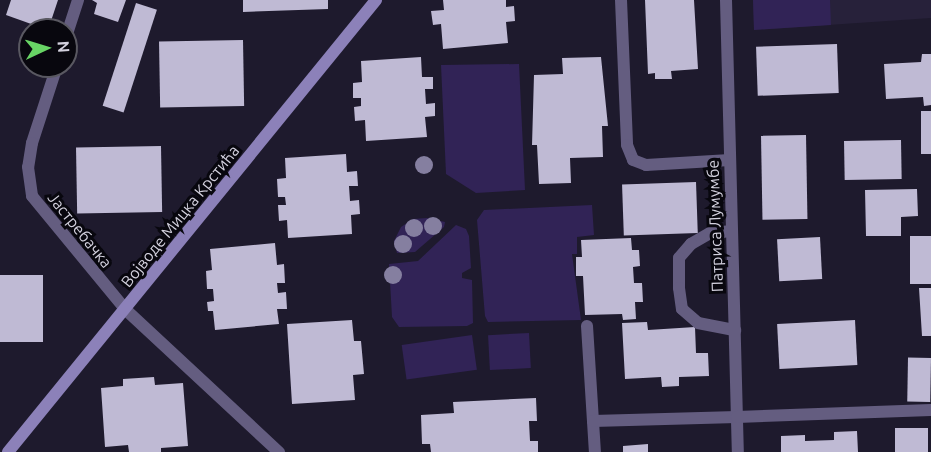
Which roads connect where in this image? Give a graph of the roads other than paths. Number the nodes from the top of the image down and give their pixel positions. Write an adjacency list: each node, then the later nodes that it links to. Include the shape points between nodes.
1 (78, 0): 5 (street)
2 (376, 0): 9 (street, Војводе Мицка Крстића)
3 (621, 0): 7 (street, via 627,145 633,160 646,165)
4 (726, 0): 7 (street, Патриса Лумумбе)
5 (72, 18)
6 (53, 78): 9 (street, Јастребачка, via 32,143 28,183 32,196)
7 (730, 160): 8 (street, Патриса Лумумбе)
8 (732, 231): 11 (street, Патриса Лумумбе); 11 (street, via 710,233 691,244 679,258 679,288 682,309 698,323)
9 (126, 310): 15 (street, Војводе Мицка Крстића); 16 (street, Јастребачка)
10 (587, 326): 14 (street)
11 (735, 330): 13 (street, Патриса Лумумбе)
12 (931, 410): 13 (street)
13 (738, 417): 14 (street); 18 (street, Патриса Лумумбе)
14 (593, 421): 17 (street)
15 (8, 452)
16 (279, 452)
17 (595, 452)
18 (738, 452)

